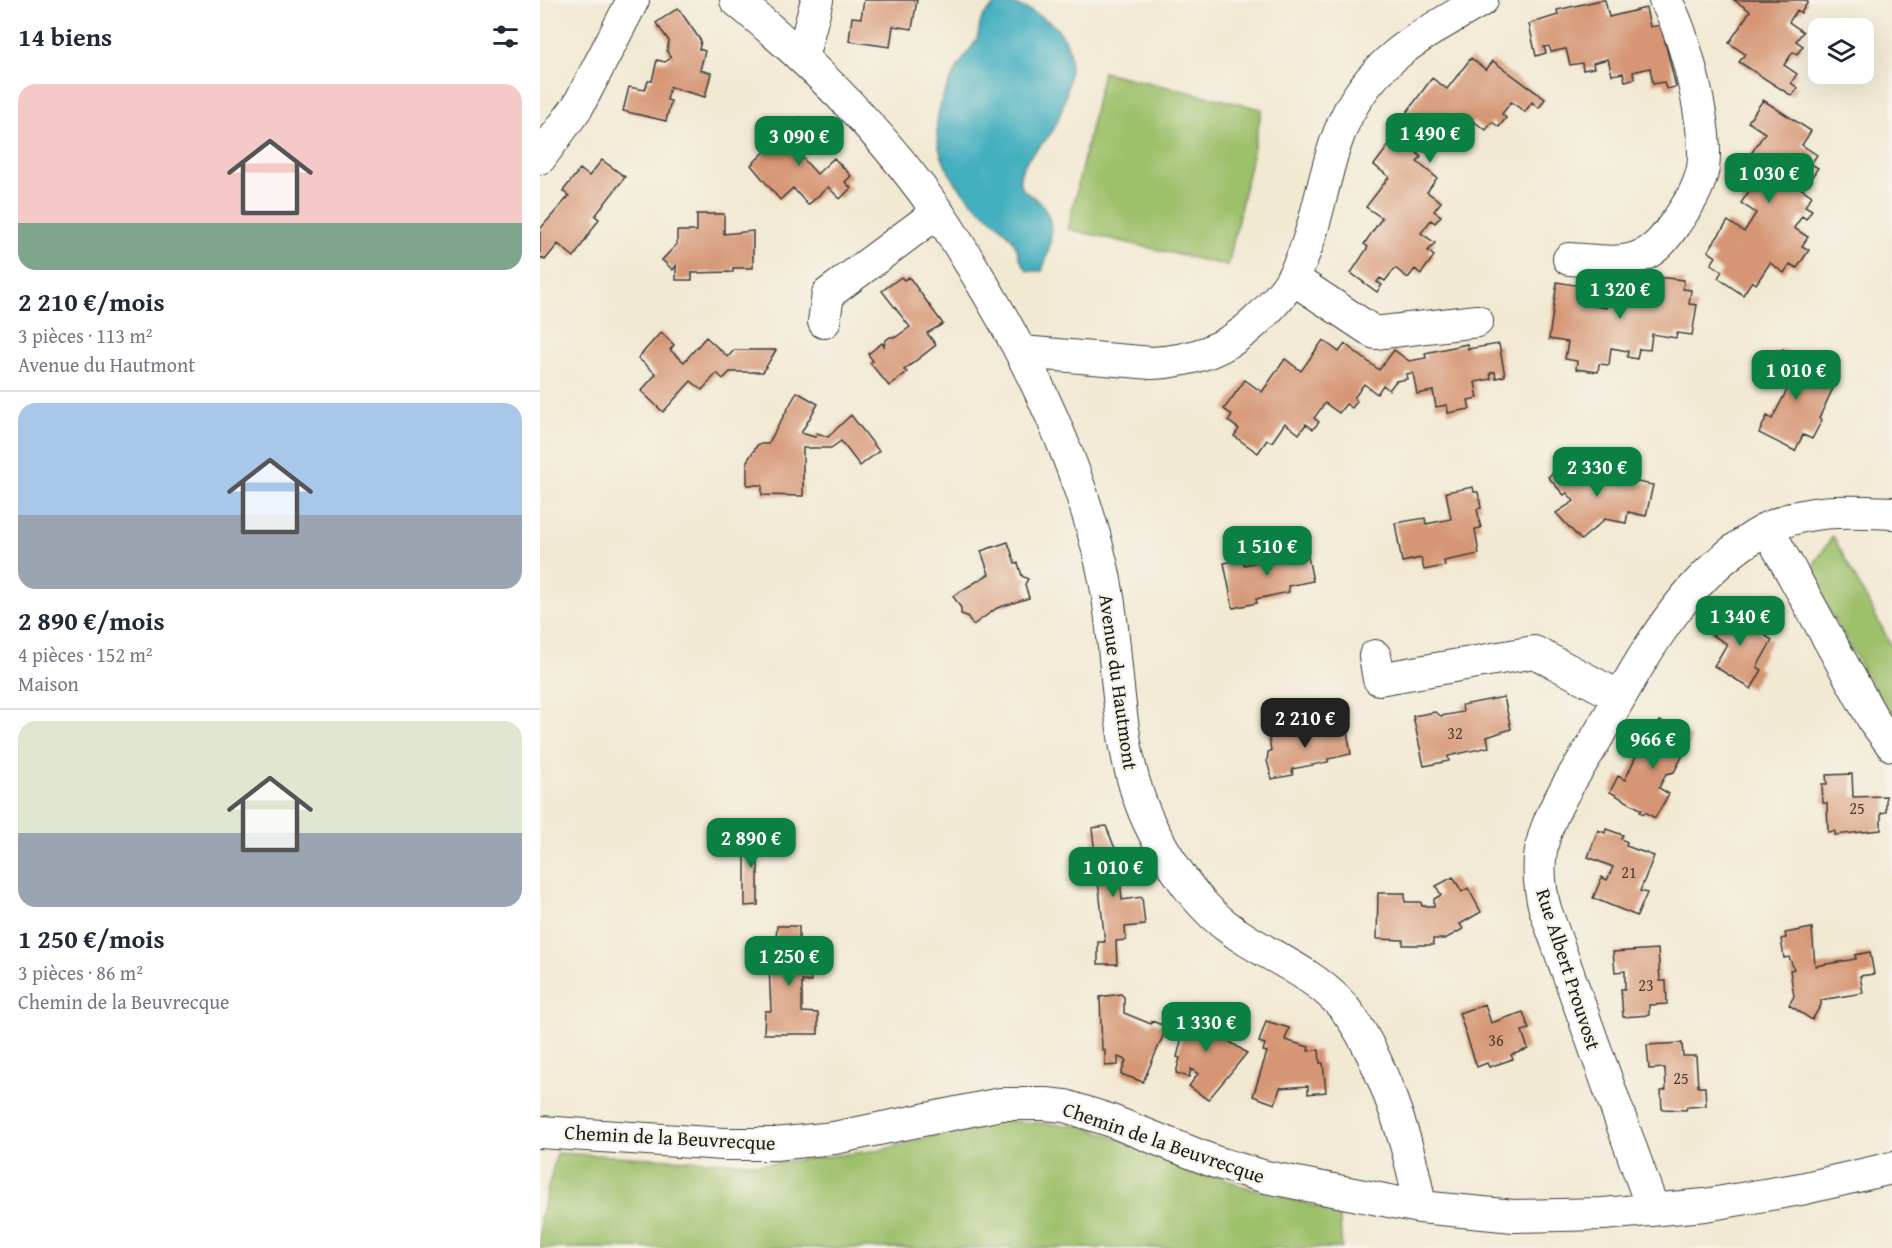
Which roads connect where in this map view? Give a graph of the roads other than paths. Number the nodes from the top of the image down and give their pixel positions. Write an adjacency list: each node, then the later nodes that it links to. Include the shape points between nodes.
1 (633, 0): 7 (street, via 578,106)
2 (736, 0): 6 (street, Avenue du Hautmont)
3 (816, 0): 6 (street)
4 (1665, 0): 9 (street, via 1681,31 1702,134 1703,169 1698,186 1663,241 1651,251 1626,261)
5 (1468, 3): 10 (street, via 1394,54 1356,98 1336,143)
6 (802, 58): 8 (street, Avenue du Hautmont, via 871,129)
7 (540, 158)
8 (938, 212): 12 (street, via 828,294); 13 (street, Avenue du Hautmont)
9 (1569, 259)
10 (1292, 278): 11 (street, via 1375,333); 13 (street, via 1246,331 1210,353 1191,359 1152,363)
11 (1477, 321)
12 (824, 322)
13 (1022, 352): 21 (street, Avenue du Hautmont, via 1072,464 1094,532 1113,622 1128,762 1144,812 1173,865 1202,904 1234,932 1309,977 1351,1017 1385,1084 1412,1165)
14 (1892, 513): 15 (street, Rue Albert Prouvost, via 1809,515)
15 (1767, 528): 17 (street, Rue Albert Prouvost, via 1722,561 1676,607); 18 (street, via 1874,722)
16 (1379, 680): 17 (street, via 1534,652)
17 (1620, 697): 22 (street, Rue Albert Prouvost, via 1551,818 1540,855 1540,889)
18 (1892, 746)
19 (540, 1132): 21 (street, Chemin de la Beuvrecque, via 775,1144 834,1138 992,1106 1046,1104 1109,1120 1205,1159 1266,1177)
20 (1892, 1168): 22 (street, Chemin de la Beuvrecque, via 1740,1200)
21 (1420, 1207): 22 (street, Chemin de la Beuvrecque, via 1514,1216)
22 (1653, 1210)

